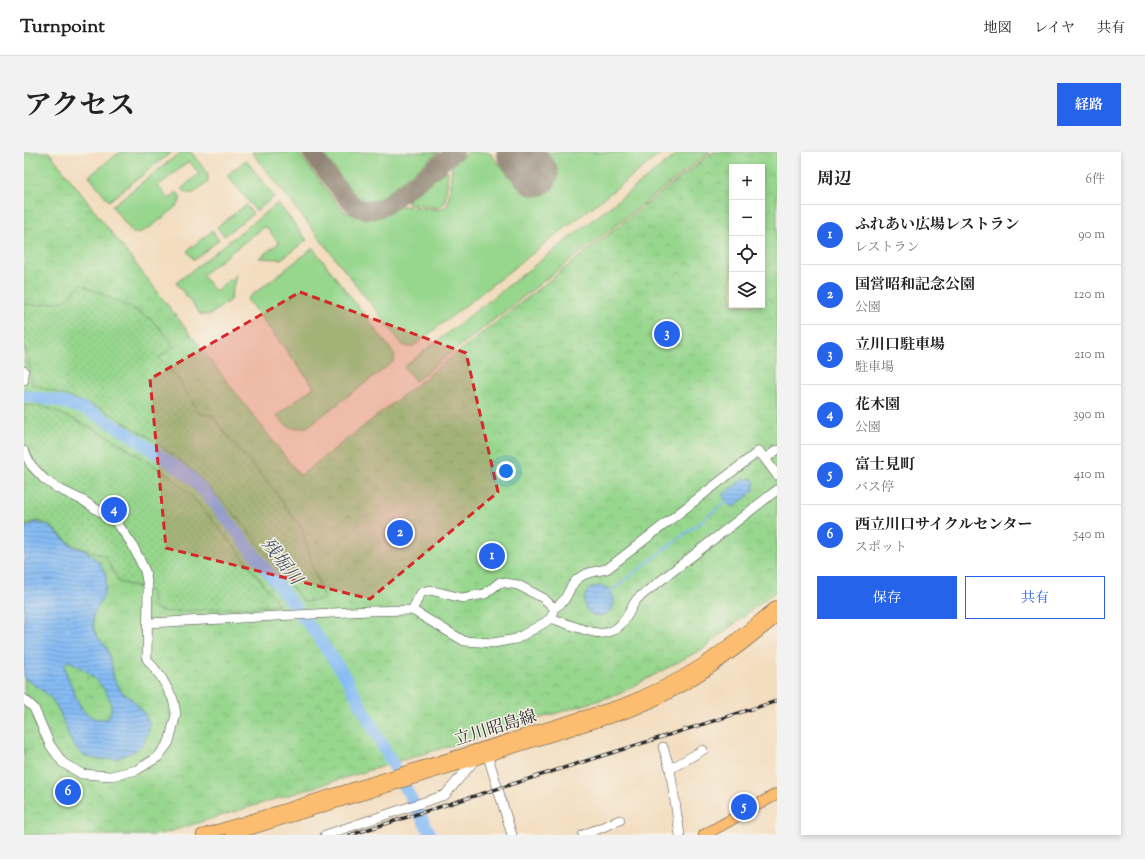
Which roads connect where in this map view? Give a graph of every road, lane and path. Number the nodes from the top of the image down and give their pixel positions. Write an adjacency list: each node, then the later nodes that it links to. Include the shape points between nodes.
1 (24, 371): 2 (street)
2 (24, 380)
3 (777, 450): 5 (street)
4 (24, 451): 13 (street, via 31,465 44,479 84,500 117,524 132,544 145,571 148,587)
5 (765, 459): 6 (street); 9 (street, via 758,451 607,569 582,575 573,583 562,604)
6 (777, 475)
7 (777, 490): 12 (street, via 637,599 628,616 618,627 600,633)
8 (777, 606): 17 (main road, 立川昭島線, via 701,664 648,694)
9 (554, 608): 10 (street, via 543,598 518,585 500,582 485,594 462,598 430,590 421,593); 12 (street)
10 (412, 610): 12 (street, via 464,641 493,643 516,638); 13 (street)
11 (777, 617): 17 (main road, 立川昭島線, via 710,670 643,706 603,720)
12 (551, 618)
13 (148, 623): 14 (street, via 147,659 173,699 176,714 169,742 158,757 137,770 111,776 82,774 72,769 63,763 50,745 34,708)
14 (24, 699)
15 (664, 747): 19 (street)
16 (703, 750): 19 (street)
17 (486, 752): 18 (main road, 立川昭島線); 20 (main road, 立川昭島線); 27 (street)
18 (475, 760): 20 (main road, 立川昭島線); 26 (street, via 445,795)
19 (670, 769): 29 (street)
20 (417, 773): 21 (main road, 立川昭島線)
21 (385, 783): 24 (main road, 立川昭島線); 25 (main road, 立川昭島線)
22 (777, 794): 30 (main road)
23 (620, 820): 28 (street)
24 (203, 835)
25 (231, 835)
26 (325, 835)
27 (512, 835)
28 (583, 835)
29 (680, 835)
30 (704, 835)

